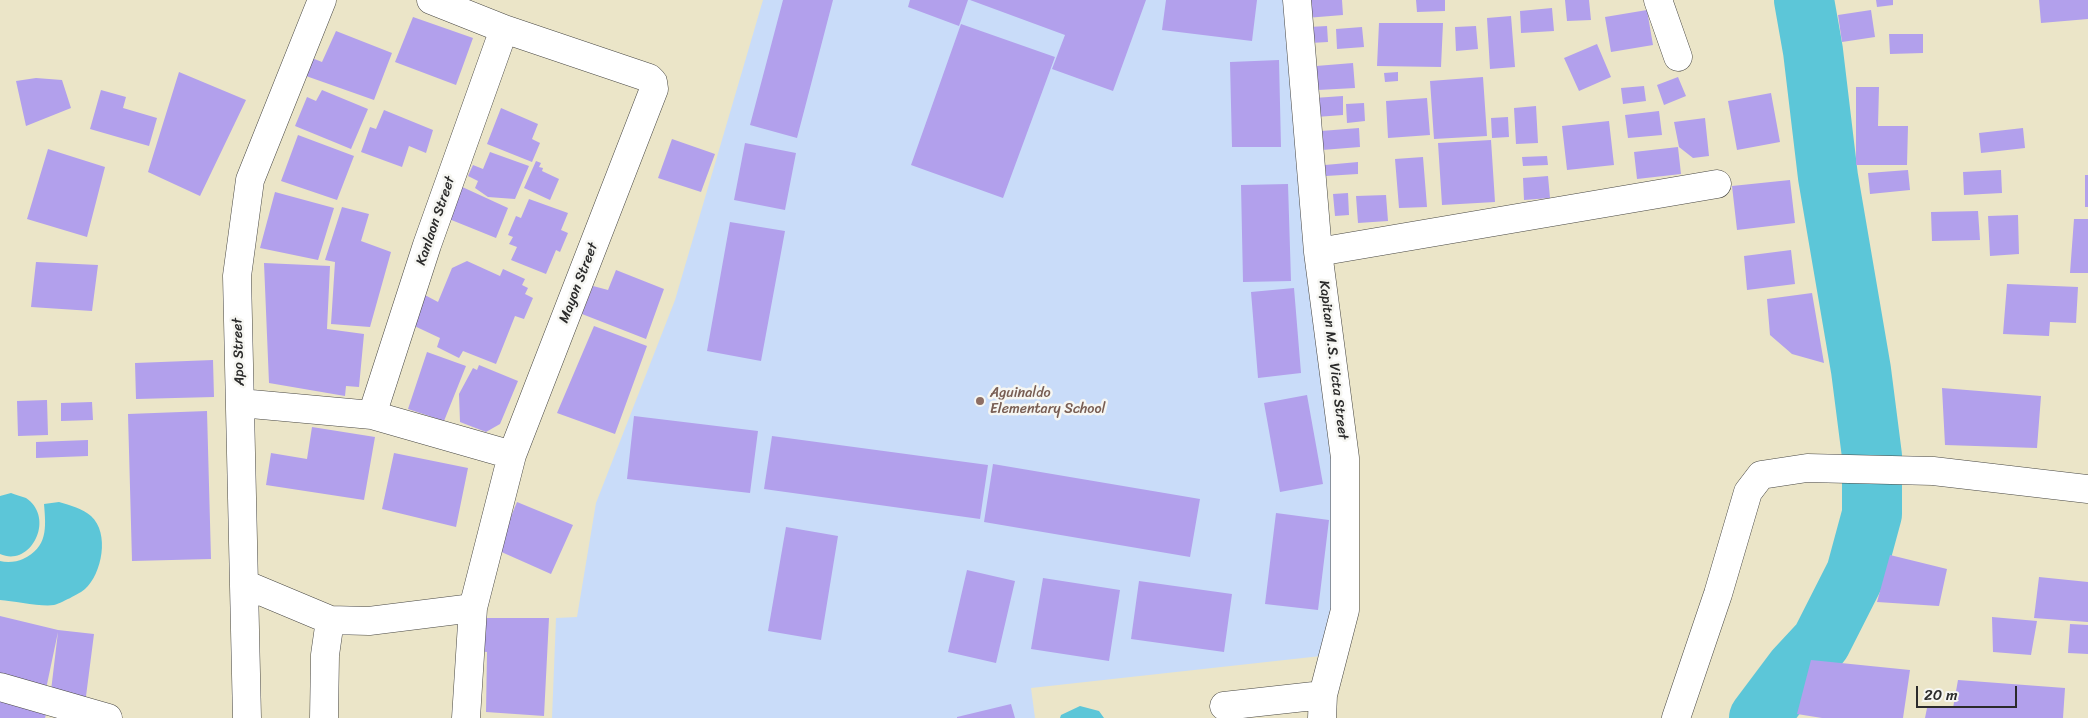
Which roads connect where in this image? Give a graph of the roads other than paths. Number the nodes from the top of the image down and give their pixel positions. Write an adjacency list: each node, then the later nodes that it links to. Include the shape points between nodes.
1 (322, 0): 9 (street, Apo Street, via 250,180 237,276)
2 (431, 0): 5 (street, Mayon Street)
3 (1296, 0): 8 (street, Kapitan M.S. Victa Street)
4 (1658, 0): 6 (street)
5 (504, 28): 10 (street, Kanlaon Street, via 427,245); 11 (street, Mayon Street, via 649,78 654,89)
6 (1678, 57)
7 (1717, 184): 8 (street)
8 (1318, 252): 18 (street, Kapitan M.S. Victa Street, via 1345,458 1345,610)
9 (240, 403): 10 (street); 13 (street, Apo Street)
10 (372, 415): 11 (street)
11 (512, 455): 14 (street, Mayon Street)
12 (2088, 488): 23 (street, via 1933,471 1807,468 1761,475 1748,492)
13 (244, 584): 15 (street); 20 (street, Apo Street)
14 (473, 608): 15 (street, via 369,621); 22 (street, Mayon Street)
15 (330, 620): 21 (street, via 325,655)
16 (0, 687): 19 (street)
17 (1224, 706): 18 (street)
18 (1323, 706)
19 (108, 718)
20 (247, 718)
21 (324, 718)
22 (466, 718)
23 (1676, 718)

